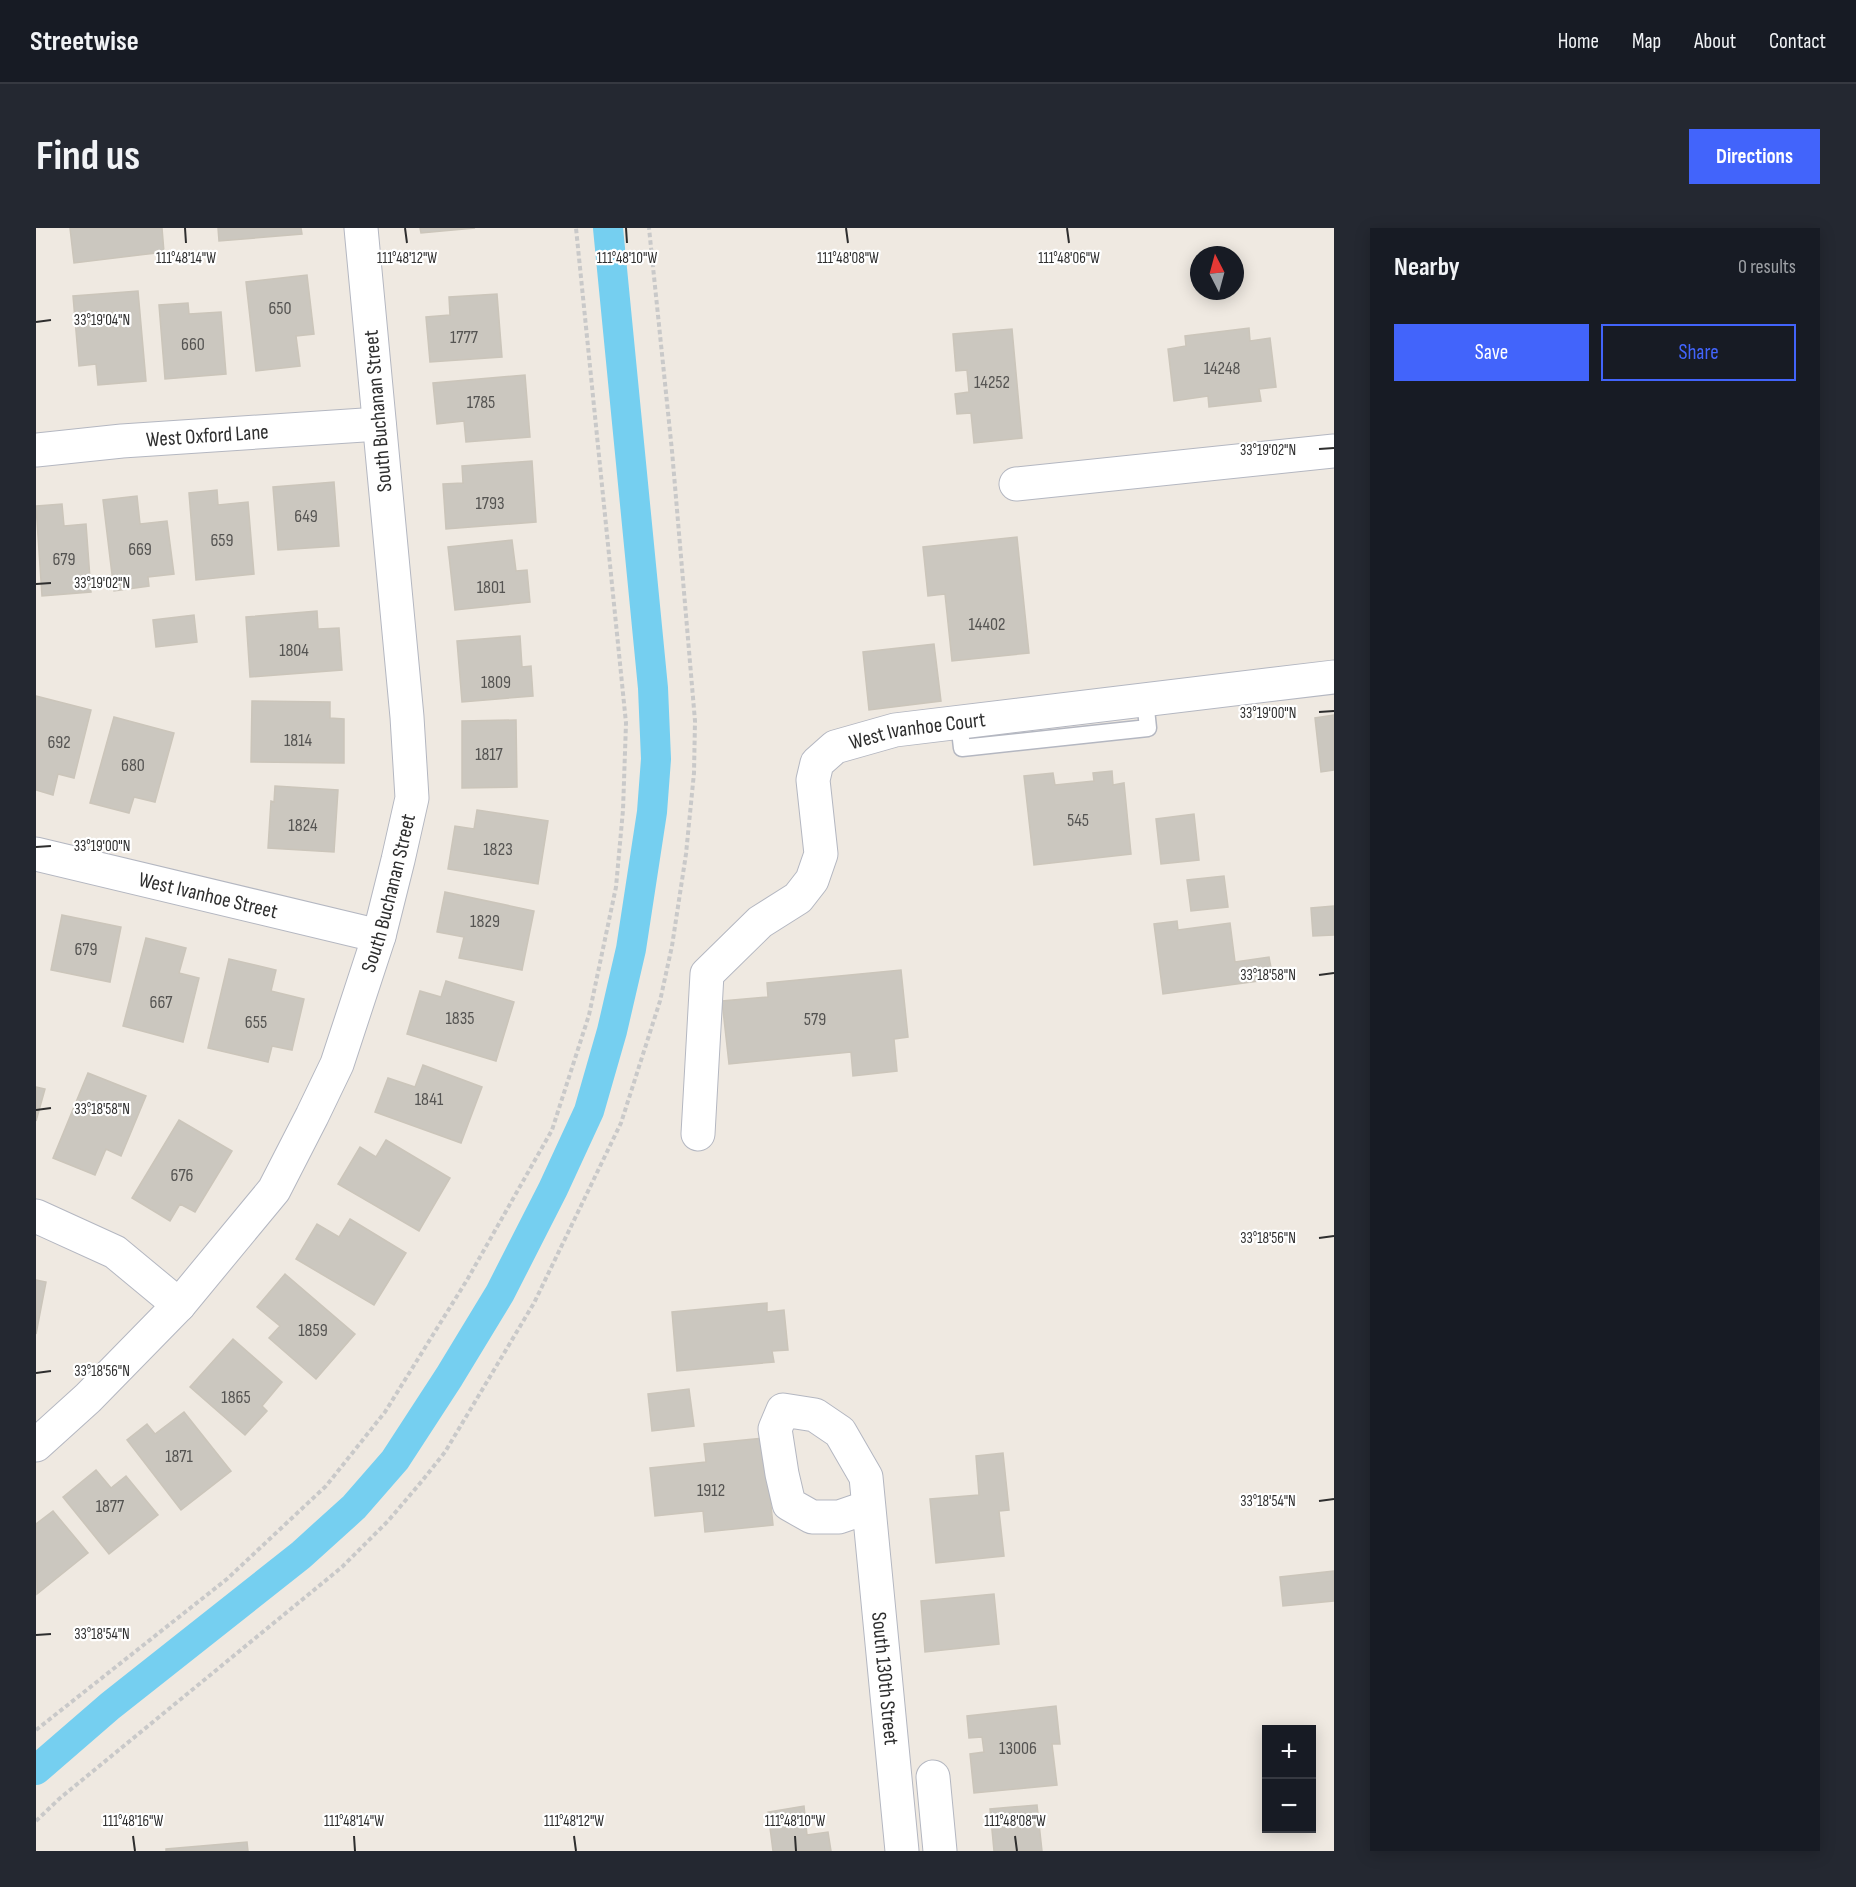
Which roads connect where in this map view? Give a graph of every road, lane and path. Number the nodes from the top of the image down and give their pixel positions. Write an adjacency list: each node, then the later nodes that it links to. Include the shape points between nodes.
1 (361, 228): 4 (street, South Buchanan Street)
2 (576, 228): 16 (path, via 626,723 616,887 589,1016 552,1130 467,1280 385,1412 326,1486 227,1579)
3 (649, 228): 18 (path, via 695,721 694,773 686,854 660,1001 621,1123 534,1303 445,1452 422,1481 342,1567)
4 (380, 424): 5 (street, West Oxford Lane); 10 (street, South Buchanan Street, via 412,798)
5 (36, 450)
6 (1334, 452): 7 (street)
7 (1016, 484)
8 (1334, 677): 11 (street, West Ivanhoe Court, via 895,730 835,747 817,763 813,780 821,854 812,880 798,898 760,922 707,974)
9 (36, 854): 10 (street, West Ivanhoe Street)
10 (379, 936): 13 (street, South Buchanan Street, via 337,1064 274,1190)
11 (698, 1134)
12 (36, 1216): 13 (street, via 116,1252)
13 (179, 1305): 14 (street, South Buchanan Street)
14 (36, 1445)
15 (868, 1507): 19 (street, South 130th Street)
16 (36, 1730)
17 (933, 1777): 20 (street)
18 (36, 1821)
19 (902, 1851)
20 (940, 1851)

